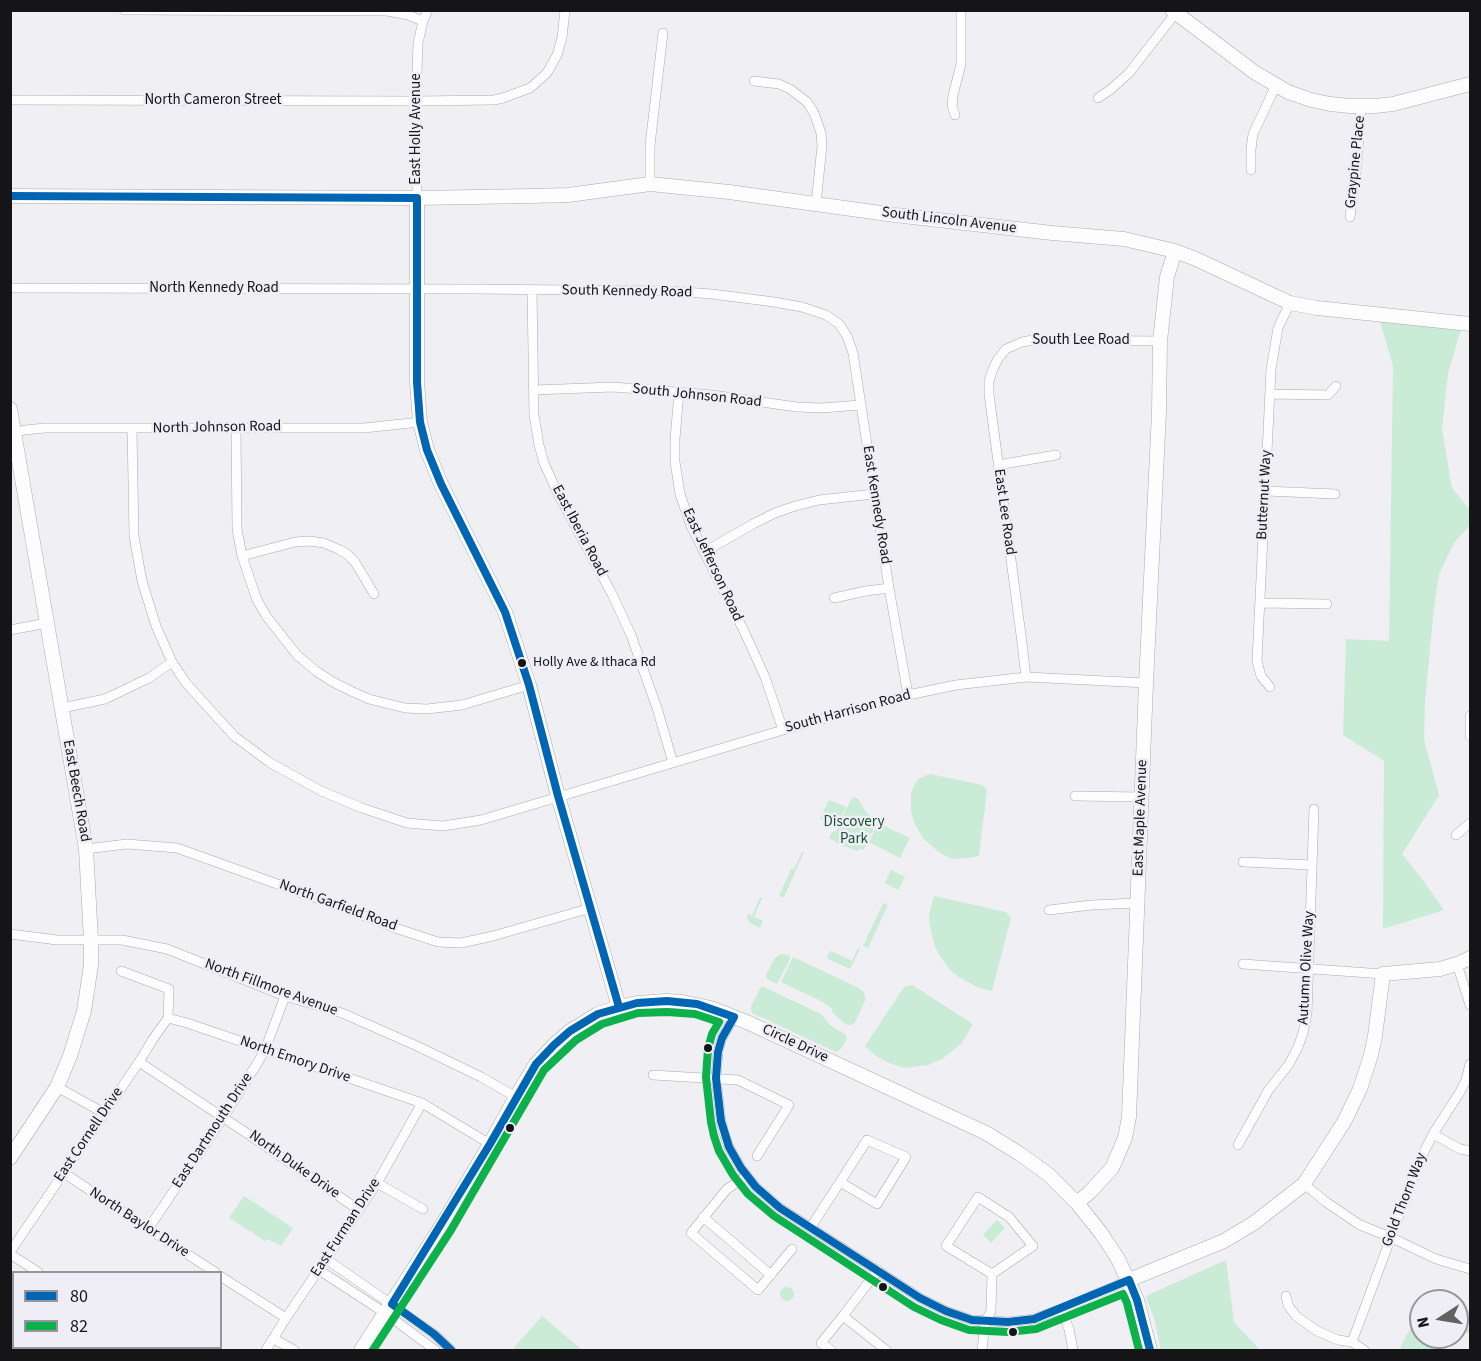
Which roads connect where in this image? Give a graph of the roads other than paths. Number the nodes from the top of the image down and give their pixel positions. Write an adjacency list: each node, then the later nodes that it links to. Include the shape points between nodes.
1 (124, 10): 6 (street, via 387,11)
2 (428, 10): 6 (street, East Holly Avenue)
3 (566, 10): 13 (street, North Cameron Street, via 557,55 547,73 530,88 494,100)
4 (961, 10): 15 (street, via 961,64 952,106)
5 (1175, 12): 10 (street); 11 (street, via 1129,73)
6 (423, 21): 13 (street, East Holly Avenue, via 418,43)
7 (663, 33): 17 (street, via 650,145)
8 (754, 81): 20 (street, via 790,89 814,113 822,146)
9 (1470, 84): 14 (street, via 1393,104)
10 (1276, 85): 14 (street, via 1311,100); 16 (street, via 1253,134)
11 (1098, 98)
12 (10, 100): 13 (street, North Cameron Street)
13 (416, 101): 19 (street, East Holly Avenue)
14 (1361, 106): 21 (street, Graypine Place)
15 (955, 115)
16 (1251, 171)
17 (650, 184): 19 (street, South Lincoln Avenue, via 568,195); 20 (street, South Lincoln Avenue)
18 (10, 196): 19 (street, South Lincoln Avenue)
19 (417, 198): 24 (street, East Holly Avenue)
20 (816, 204): 22 (street, South Lincoln Avenue, via 1124,239)
21 (1350, 218)
22 (1175, 251): 26 (street, South Lincoln Avenue); 29 (street, East Maple Avenue, via 1167,277)
23 (10, 288): 24 (street, North Kennedy Road)
24 (417, 289): 25 (street, South Kennedy Road); 37 (street, East Holly Avenue)
25 (532, 290): 27 (street, South Kennedy Road, via 712,294 802,307); 32 (street, East Iberia Road)
26 (1290, 303): 28 (street, South Lincoln Avenue); 34 (street, Butternut Way, via 1273,348)
27 (833, 320): 35 (street, East Kennedy Road, via 848,336)
28 (1470, 324)
29 (1160, 341): 30 (street, South Lee Road, via 1033,340); 57 (street, East Maple Avenue)
30 (1005, 351): 42 (street, East Lee Road, via 993,369 988,387)
31 (1336, 386): 34 (street, via 1328,395)
32 (534, 390): 33 (street, South Johnson Road, via 613,387); 65 (street, East Iberia Road, via 534,415 543,463 631,635)
33 (679, 392): 35 (street, South Johnson Road, via 797,407); 46 (street, East Jefferson Road, via 675,462 680,494)
34 (1270, 394): 43 (street, Butternut Way)
35 (860, 405): 44 (street, East Kennedy Road)
36 (10, 409): 40 (street, East Beech Road)
37 (420, 422): 38 (street, North Johnson Road, via 364,428); 58 (street, East Holly Avenue, via 441,484 505,612)
38 (236, 428): 39 (street, North Johnson Road); 47 (street, via 237,529)
39 (132, 429): 40 (street, North Johnson Road); 55 (street, South Harrison Road, via 134,536 142,581)
40 (14, 433): 53 (street, East Beech Road)
41 (1056, 455): 42 (street)
42 (998, 465): 56 (street, East Lee Road)
43 (1266, 491): 45 (street); 51 (street, Butternut Way)
44 (874, 494): 46 (street, via 795,506); 48 (street, East Kennedy Road)
45 (1335, 494)
46 (704, 552): 63 (street, East Jefferson Road, via 765,677)
47 (242, 556): 49 (street, via 295,542 324,543 355,562); 58 (street, via 257,600 297,655 333,682 360,695 386,705 427,709 462,705)
48 (889, 588): 50 (street); 60 (street, East Kennedy Road)
49 (374, 594)
50 (834, 598)
51 (1260, 603): 52 (street); 59 (street, Butternut Way, via 1257,662)
52 (1327, 604)
53 (47, 623): 54 (street); 61 (street, East Beech Road)
54 (10, 630)
55 (172, 662): 61 (street, via 105,699); 66 (street, South Harrison Road, via 234,736 269,762 362,808 407,823 443,826 480,820)
56 (1026, 677): 57 (street, South Harrison Road); 60 (street, South Harrison Road)
57 (1146, 683): 68 (street, East Maple Avenue)
58 (529, 685): 66 (street, East Holly Avenue)
59 (1270, 687)
60 (908, 695): 63 (street, South Harrison Road)
61 (62, 708): 72 (street, East Beech Road)
62 (1470, 716): 64 (street)
63 (783, 730): 65 (street, South Harrison Road)
64 (1470, 736)
65 (673, 763): 66 (street, South Harrison Road)
66 (558, 796): 76 (street, East Holly Avenue)
67 (1075, 796): 68 (street)
68 (1142, 797): 75 (street, East Maple Avenue)
69 (1314, 809): 74 (street, Autumn Olive Way)
70 (1470, 824): 71 (street)
71 (1456, 835)
72 (86, 849): 76 (street, North Garfield Road, via 128,844 177,848 438,942 461,943 494,936); 79 (street, East Beech Road)
73 (1244, 862): 74 (street)
74 (1312, 865): 83 (street, Autumn Olive Way)
75 (1137, 903): 77 (street); 112 (street, East Maple Avenue, via 1125,1138 1112,1168)
76 (591, 908): 88 (street, East Holly Avenue)
77 (1049, 910)
78 (10, 934): 79 (street, North Fillmore Avenue)
79 (91, 940): 86 (street, North Fillmore Avenue, via 122,940 167,949); 96 (street, East Beech Road, via 84,1011)
80 (1470, 958): 82 (street)
81 (1243, 964): 83 (street)
82 (1457, 964): 85 (street, via 1422,972); 87 (street)
83 (1310, 969): 85 (street); 103 (street, Autumn Olive Way, via 1307,1014 1298,1047)
84 (121, 971): 90 (street, via 169,989)
85 (1383, 974): 111 (street, via 1375,1036 1360,1089)
86 (285, 996): 91 (street, East Dartmouth Drive); 97 (street, North Fillmore Avenue, via 342,1013)
87 (1470, 1005)
88 (619, 1006): 89 (street, Circle Drive, via 682,1002); 97 (street, Circle Drive, via 570,1030 536,1064)
89 (734, 1017): 95 (street, via 722,1038); 112 (street, Circle Drive, via 986,1133 1040,1168)
90 (168, 1018): 91 (street, North Emory Drive); 92 (street, East Cornell Drive)
91 (265, 1050): 98 (street, North Emory Drive); 100 (street, East Dartmouth Drive)
92 (138, 1062): 99 (street, East Cornell Drive); 100 (street, North Duke Drive)
93 (1470, 1064): 101 (street, Gold Thorn Way, via 1460,1092)
94 (653, 1075): 95 (street)
95 (716, 1078): 105 (street, via 738,1080 789,1105); 108 (street, via 724,1133)
96 (57, 1087): 99 (street); 106 (street, East Beech Road)
97 (516, 1096): 102 (street)
98 (422, 1103): 102 (street, North Emory Drive); 110 (street, East Furman Drive)
99 (104, 1113): 107 (street, East Cornell Drive)
100 (223, 1118): 114 (street, North Duke Drive); 117 (street, East Dartmouth Drive)
101 (1433, 1134): 104 (street); 118 (street, Gold Thorn Way)
102 (490, 1143): 132 (street)
103 (1238, 1145)
104 (1470, 1151)
105 (757, 1156)
106 (10, 1158)
107 (64, 1173): 117 (street, North Baylor Drive); 120 (street, East Cornell Drive)
108 (747, 1176): 115 (street, via 727,1190); 116 (street, via 773,1203)
109 (840, 1182): 109 (street, via 867,1140 906,1157 877,1204); 116 (street)
110 (377, 1183): 113 (street); 114 (street, East Furman Drive)
111 (1304, 1184): 118 (street, via 1360,1225); 130 (street, via 1224,1241)
112 (1077, 1203): 130 (street, via 1101,1233)
113 (423, 1209)
114 (359, 1210): 121 (street, East Furman Drive)
115 (703, 1217): 128 (street); 128 (street, via 691,1233 758,1290)
116 (811, 1227): 124 (street)
117 (148, 1229): 126 (street, North Baylor Drive)
118 (1390, 1238): 122 (street); 138 (street, Gold Thorn Way)
119 (792, 1249): 128 (street)
120 (10, 1253): 125 (street)
121 (326, 1259): 123 (street, East Furman Drive); 132 (street)
122 (1470, 1269)
123 (319, 1270): 132 (street); 135 (street, East Furman Drive)
124 (878, 1270): 134 (street); 136 (street, via 946,1311)
125 (37, 1271)
126 (213, 1271)
127 (993, 1274): 127 (street, via 1033,1246 1009,1217 978,1197 946,1246); 136 (street, via 991,1311)
128 (771, 1275)
129 (222, 1277): 135 (street)
130 (1129, 1280): 133 (street); 148 (street)
131 (1286, 1296): 138 (street, via 1296,1316 1317,1331)
132 (389, 1309): 141 (street); 142 (street); 143 (street, via 434,1334)
133 (1062, 1309): 136 (street, via 1034,1319); 147 (street)
134 (843, 1316): 144 (street, via 821,1342); 145 (street)
135 (286, 1318): 137 (street, East Furman Drive)
136 (985, 1322): 146 (street)
137 (274, 1339): 139 (street, East Furman Drive); 140 (street)
138 (1352, 1342): 149 (street)
139 (266, 1350)
140 (294, 1350)
141 (361, 1350)
142 (435, 1350)
143 (452, 1350)
144 (831, 1350)
145 (886, 1350)
146 (982, 1350)
147 (1073, 1350)
148 (1150, 1350)
149 (1364, 1350)

